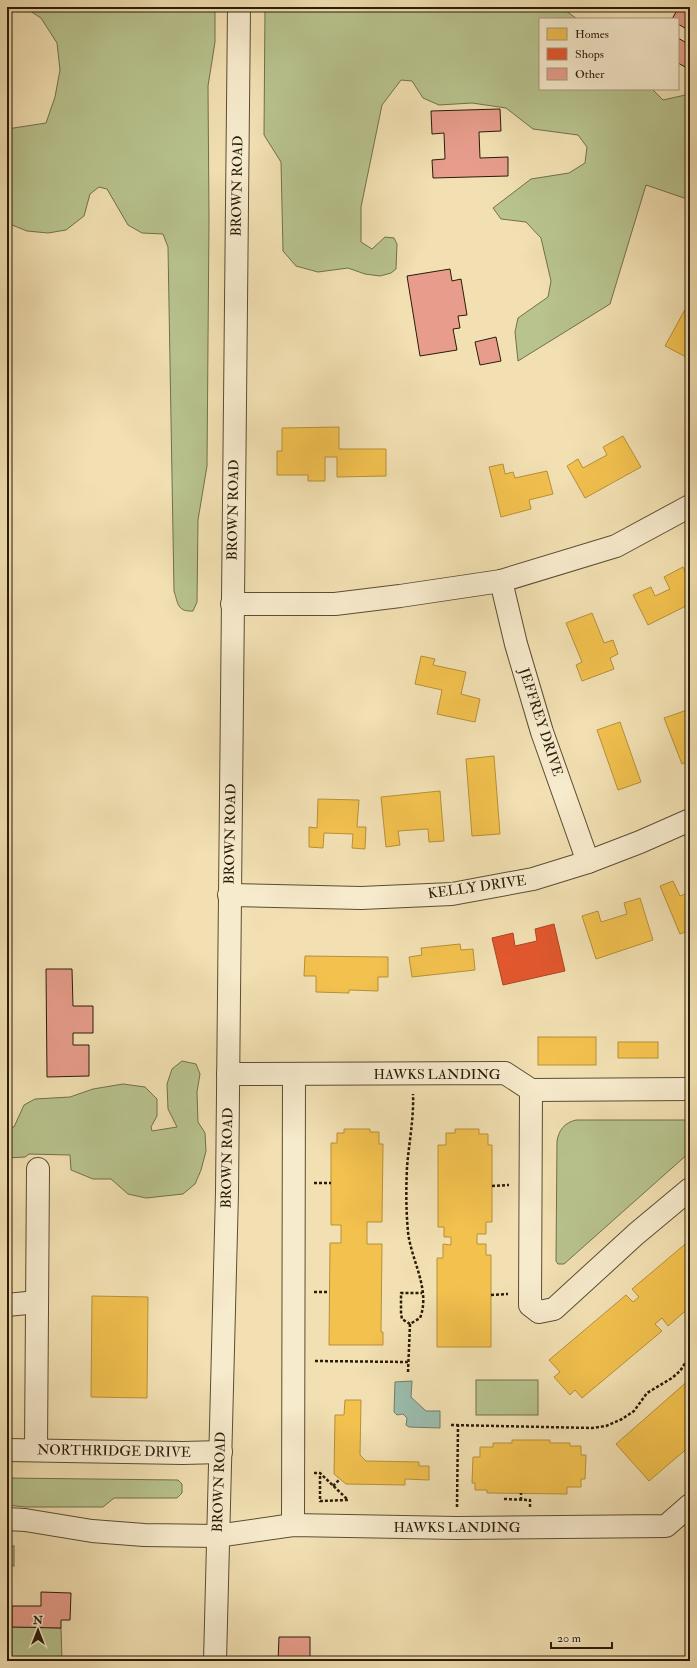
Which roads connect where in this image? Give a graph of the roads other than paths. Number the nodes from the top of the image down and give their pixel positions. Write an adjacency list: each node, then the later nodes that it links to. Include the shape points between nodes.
1 (239, 7): 4 (street, BROWN ROAD)
2 (690, 506): 3 (street, via 616,546)
3 (501, 581): 4 (street, via 335,604); 6 (street, JEFFREY DRIVE, via 516,644 542,732)
4 (232, 604): 7 (street, BROWN ROAD)
5 (690, 820): 6 (street, KELLY DRIVE)
6 (588, 862): 7 (street, KELLY DRIVE, via 533,879 452,894 361,898)
7 (229, 895): 8 (street, BROWN ROAD)
8 (228, 1074): 9 (street, HAWKS LANDING); 18 (street, BROWN ROAD)
9 (294, 1074): 11 (street, HAWKS LANDING, via 505,1073); 21 (street)
10 (690, 1089): 11 (street)
11 (531, 1090): 13 (street, via 530,1305 539,1312 554,1309)
12 (38, 1168): 14 (street)
13 (690, 1189)
14 (37, 1302): 15 (street); 17 (street)
15 (7, 1305)
16 (7, 1450): 17 (street, NORTHRIDGE DRIVE)
17 (36, 1450): 18 (street, NORTHRIDGE DRIVE)
18 (220, 1452): 22 (street, BROWN ROAD)
19 (690, 1505): 21 (street, HAWKS LANDING, via 666,1526 457,1528)
20 (7, 1520): 22 (street, HAWKS LANDING, via 25,1520 144,1536)
21 (293, 1525): 22 (street, HAWKS LANDING)
22 (217, 1536): 23 (street, BROWN ROAD)
23 (215, 1661)

